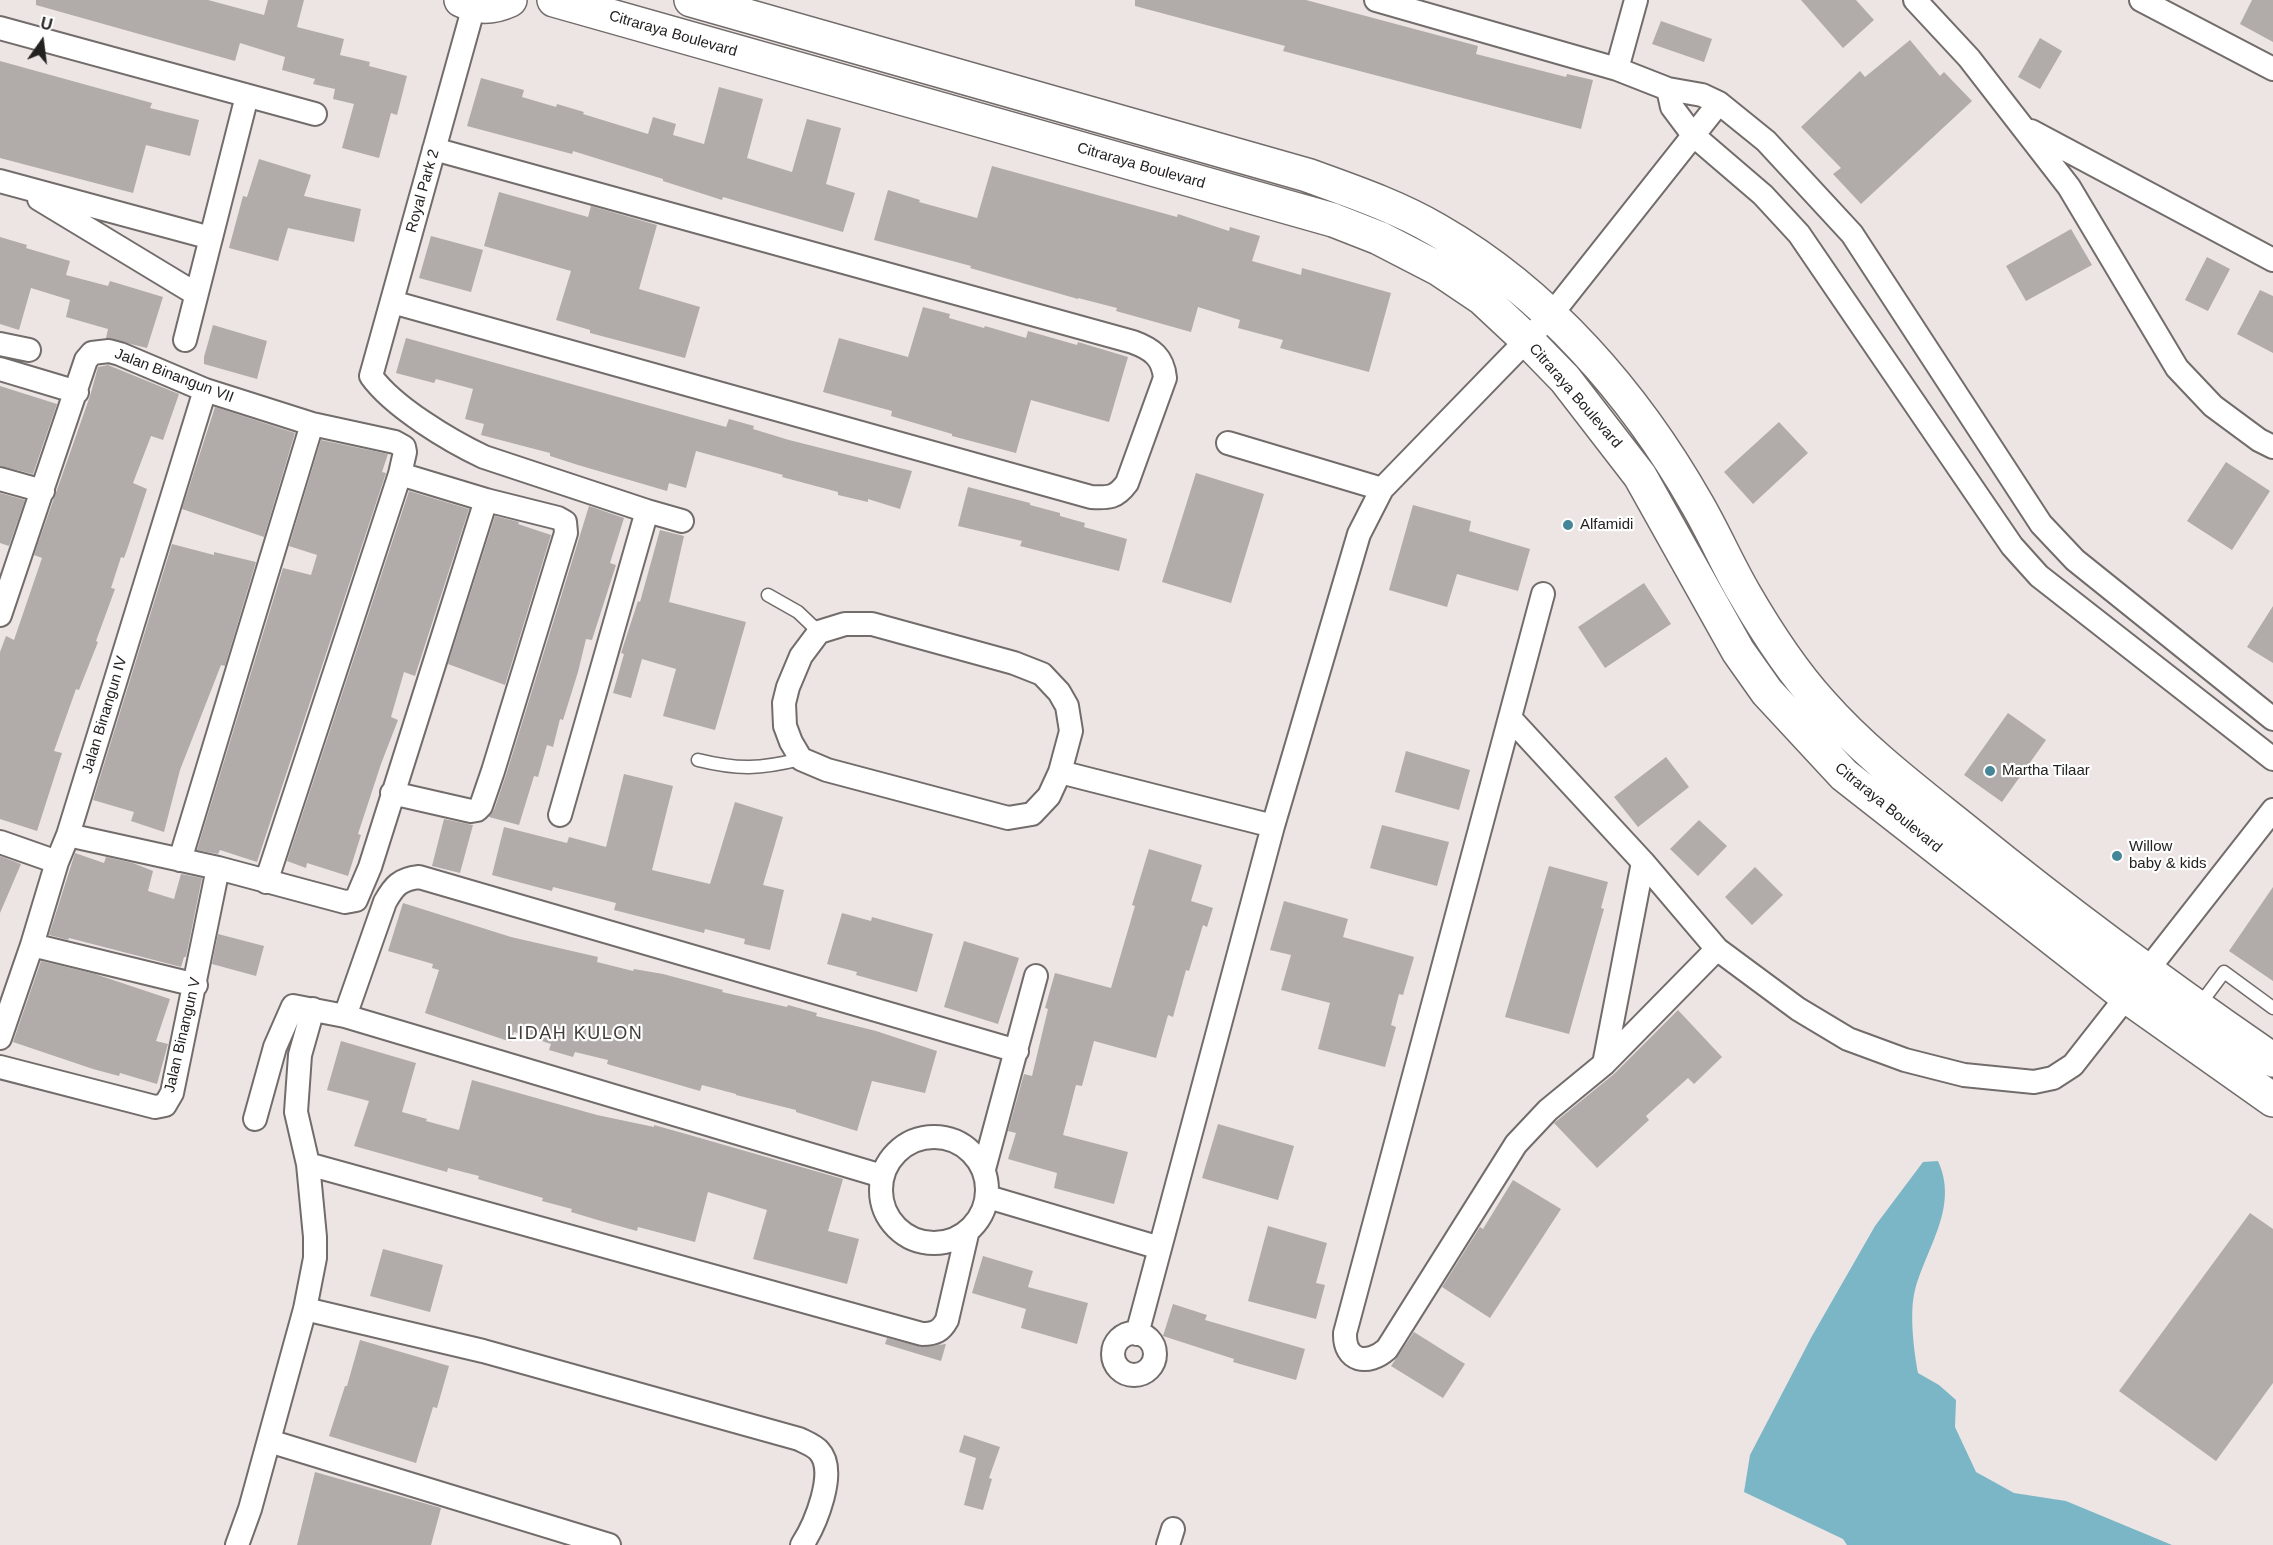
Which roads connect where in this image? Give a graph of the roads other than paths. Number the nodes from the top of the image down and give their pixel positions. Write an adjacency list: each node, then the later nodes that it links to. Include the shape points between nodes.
1 (510, 0): 8 (main road, via 487,7)
2 (554, 0): 26 (main road, Citraraya Boulevard, via 1333,220 1439,269 1482,297)
3 (691, 0): 24 (main road, Citraraya Boulevard, via 1307,175 1371,198 1435,228 1485,260)
4 (1376, 0): 10 (street)
5 (1636, 0): 10 (street)
6 (1915, 0): 16 (street, via 1969,58)
7 (2141, 0): 11 (street)
8 (468, 3): 18 (street, Royal Park 2)
9 (0, 28): 13 (street)
10 (1617, 69): 12 (street)
11 (2273, 69)
12 (1668, 89): 14 (street, via 1702,95); 17 (street, via 1672,107)
13 (247, 96): 15 (street); 20 (street)
14 (1719, 103): 17 (street); 48 (street, via 1766,141 1852,234 2041,524 2075,560)
15 (315, 114)
16 (2025, 129): 21 (street); 34 (street, via 2069,187 2177,368 2213,406)
17 (1693, 135): 24 (street); 50 (street, via 1762,195 1799,234 2012,546 2039,576)
18 (434, 149): 23 (street, Royal Park 2); 23 (street, via 1133,342 1156,354 1164,365 1165,378 1127,483 1120,493 1101,498)
19 (9, 184): 20 (street); 22 (street)
20 (211, 238): 22 (street)
21 (2273, 260)
22 (196, 294): 25 (street)
23 (392, 302): 40 (street, Royal Park 2, via 371,376 386,393 461,446 484,457)
24 (1551, 315): 26 (street); 66 (main road, Citraraya Boulevard, via 1615,384 1661,444 1743,592 1798,676 1823,705 1901,779)
25 (185, 340)
26 (1527, 340): 37 (street); 69 (main road, Citraraya Boulevard, via 1565,379 1640,476 1738,651 1789,717 1844,774)
27 (0, 344): 28 (street)
28 (29, 350)
29 (0, 369): 31 (street)
30 (205, 390): 31 (street, Jalan Binangun VII, via 109,351 98,351 86,360); 32 (street, Jalan Binangun VII); 57 (street, Jalan Binangun IV)
31 (77, 392): 38 (street, Jalan Binangun VII)
32 (312, 424): 35 (street, Jalan Binangun VII, via 399,443 404,447); 59 (street)
33 (1228, 443): 37 (street)
34 (2273, 447)
35 (402, 468): 39 (street); 63 (street)
36 (0, 479): 38 (street)
37 (1382, 489): 56 (street, via 1359,534)
38 (43, 491): 42 (street, Jalan Binangun VII)
39 (486, 500): 53 (street); 53 (street, via 558,518 566,527 493,771 477,810)
40 (647, 511): 41 (street); 55 (street)
41 (682, 521)
42 (4, 590): 45 (street, Jalan Binangun VII)
43 (1543, 594): 47 (street)
44 (768, 595): 46 (lane, via 798,612)
45 (0, 615)
46 (819, 632): 49 (street, via 801,656 784,704 785,726); 52 (street, via 845,624 872,624 1042,674 1067,706 1071,731)
47 (1510, 718): 61 (street); 77 (street, via 1345,1333 1345,1346 1352,1355 1368,1360 1388,1349 1516,1144 1548,1110)
48 (2273, 719)
49 (801, 759): 51 (lane, via 746,768); 52 (street, via 827,770 1008,818 1032,814 1049,796)
50 (2273, 759)
51 (698, 760)
52 (1060, 772): 56 (street)
53 (392, 793): 63 (street, via 356,900 345,902)
54 (2273, 810): 66 (street)
55 (560, 815)
56 (1273, 826): 86 (street)
57 (68, 835): 59 (street); 60 (street, Jalan Binangun IV)
58 (0, 842): 60 (street)
59 (180, 860): 62 (street)
60 (57, 862): 64 (street, Jalan Binangun IV)
61 (1643, 862): 65 (street); 77 (street)
62 (218, 868): 63 (street); 68 (street, Jalan Binangun V)
63 (266, 882)
64 (32, 945): 68 (street); 74 (street, Jalan Binangun IV)
65 (1717, 949): 69 (street, via 1798,1009 1848,1039 1905,1060 1964,1075 2034,1082 2054,1078 2073,1065); 77 (street)
66 (2146, 971): 69 (street); 70 (main road, Citraraya Boulevard)
67 (1036, 976): 75 (street)
68 (196, 985): 78 (street, Jalan Binangun V, via 172,1093 161,1107)
69 (2126, 996): 79 (main road, Citraraya Boulevard)
70 (2197, 1008): 71 (lane, via 2224,972); 76 (main road, Citraraya Boulevard)
71 (2273, 1008)
72 (313, 1010): 73 (street); 80 (street, via 292,1006 275,1047); 81 (street, via 300,1055 296,1112)
73 (345, 1016): 75 (street, via 385,902 394,886 405,878 419,877); 83 (street)
74 (0, 1038)
75 (1017, 1051): 82 (street)
76 (2273, 1060)
77 (1604, 1064)
78 (0, 1067)
79 (2273, 1100)
80 (255, 1119)
81 (308, 1164): 85 (street, via 922,1334 940,1330 947,1320); 87 (street, via 315,1248)
82 (984, 1169): 83 (street, via 972,1151 953,1139 931,1136 909,1142 892,1156); 84 (street)
83 (882, 1176): 85 (street, via 882,1202 894,1226 908,1236 942,1244)
84 (988, 1197): 85 (street, via 981,1218); 86 (street)
85 (967, 1233)
86 (1160, 1248): 88 (street)
87 (305, 1309): 89 (street); 92 (street, via 483,1351 799,1439 819,1451 827,1465 818,1511)
88 (1137, 1334)
89 (269, 1441): 90 (street); 91 (street)
90 (237, 1545)
91 (609, 1545)
92 (802, 1545)

